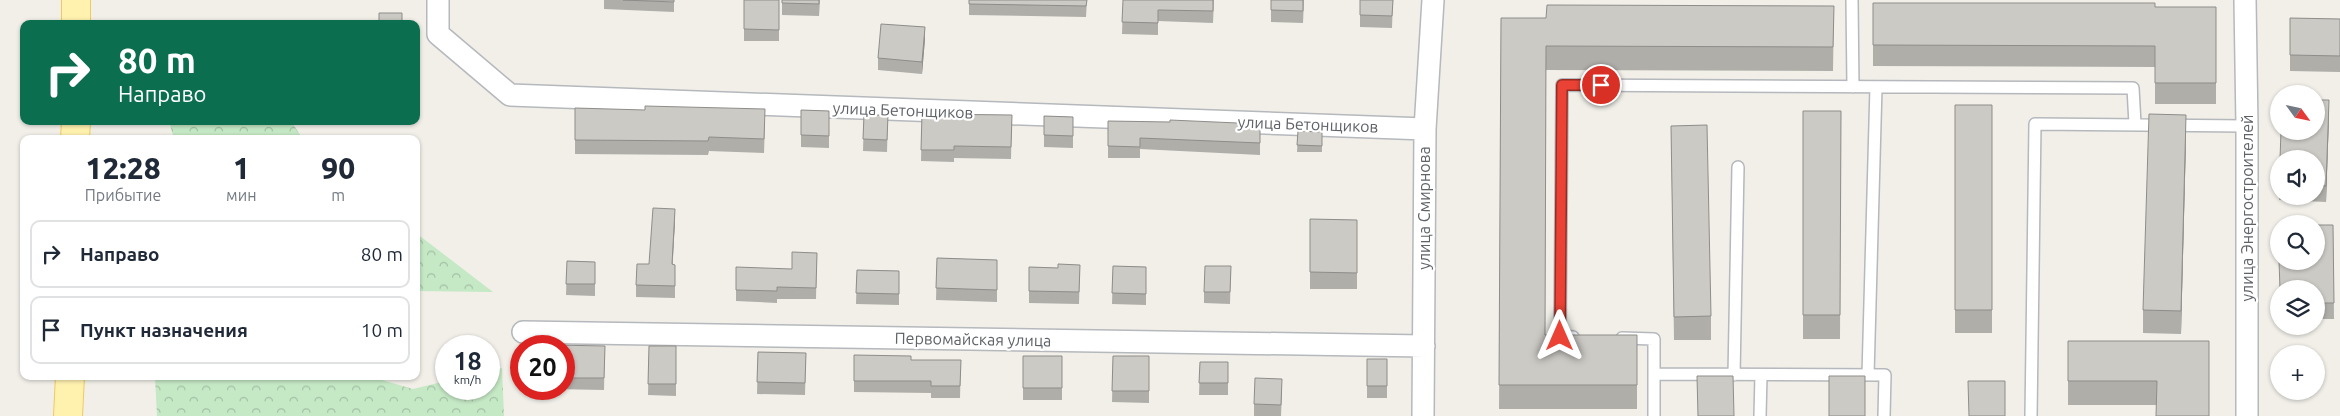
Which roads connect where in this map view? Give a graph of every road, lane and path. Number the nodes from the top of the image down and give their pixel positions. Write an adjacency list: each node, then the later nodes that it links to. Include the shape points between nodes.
1 (76, 0): 6 (main road)
2 (438, 0): 11 (street, улица Бетонщиков, via 438,34 510,95)
3 (1433, 0): 11 (street, улица Смирнова)
4 (1852, 0): 7 (lane)
5 (2245, 0): 10 (street, улица Энергостроителей)
6 (76, 20)
7 (1852, 87): 8 (lane); 14 (lane, via 1562,85 1560,336)
8 (1876, 87): 9 (lane, via 2133,88); 20 (lane)
9 (2135, 124): 10 (lane); 27 (lane, via 2035,124)
10 (2247, 126): 28 (street, улица Энергостроителей)
11 (1425, 128): 16 (street, улица Смирнова)
12 (1738, 166): 18 (lane)
13 (523, 332): 16 (street, Первомайская улица)
14 (1589, 337)
15 (1607, 338): 17 (lane, via 1654,339)
16 (1424, 346): 23 (street, улица Смирнова)
17 (1654, 374): 18 (lane); 24 (lane)
18 (1734, 375): 19 (lane)
19 (1761, 375): 20 (lane); 25 (lane)
20 (1868, 375): 26 (lane, via 1884,375)
21 (70, 380): 22 (main road)
22 (68, 416)
23 (1423, 416)
24 (1654, 416)
25 (1760, 416)
26 (1884, 416)
27 (2031, 416)
28 (2247, 416)

